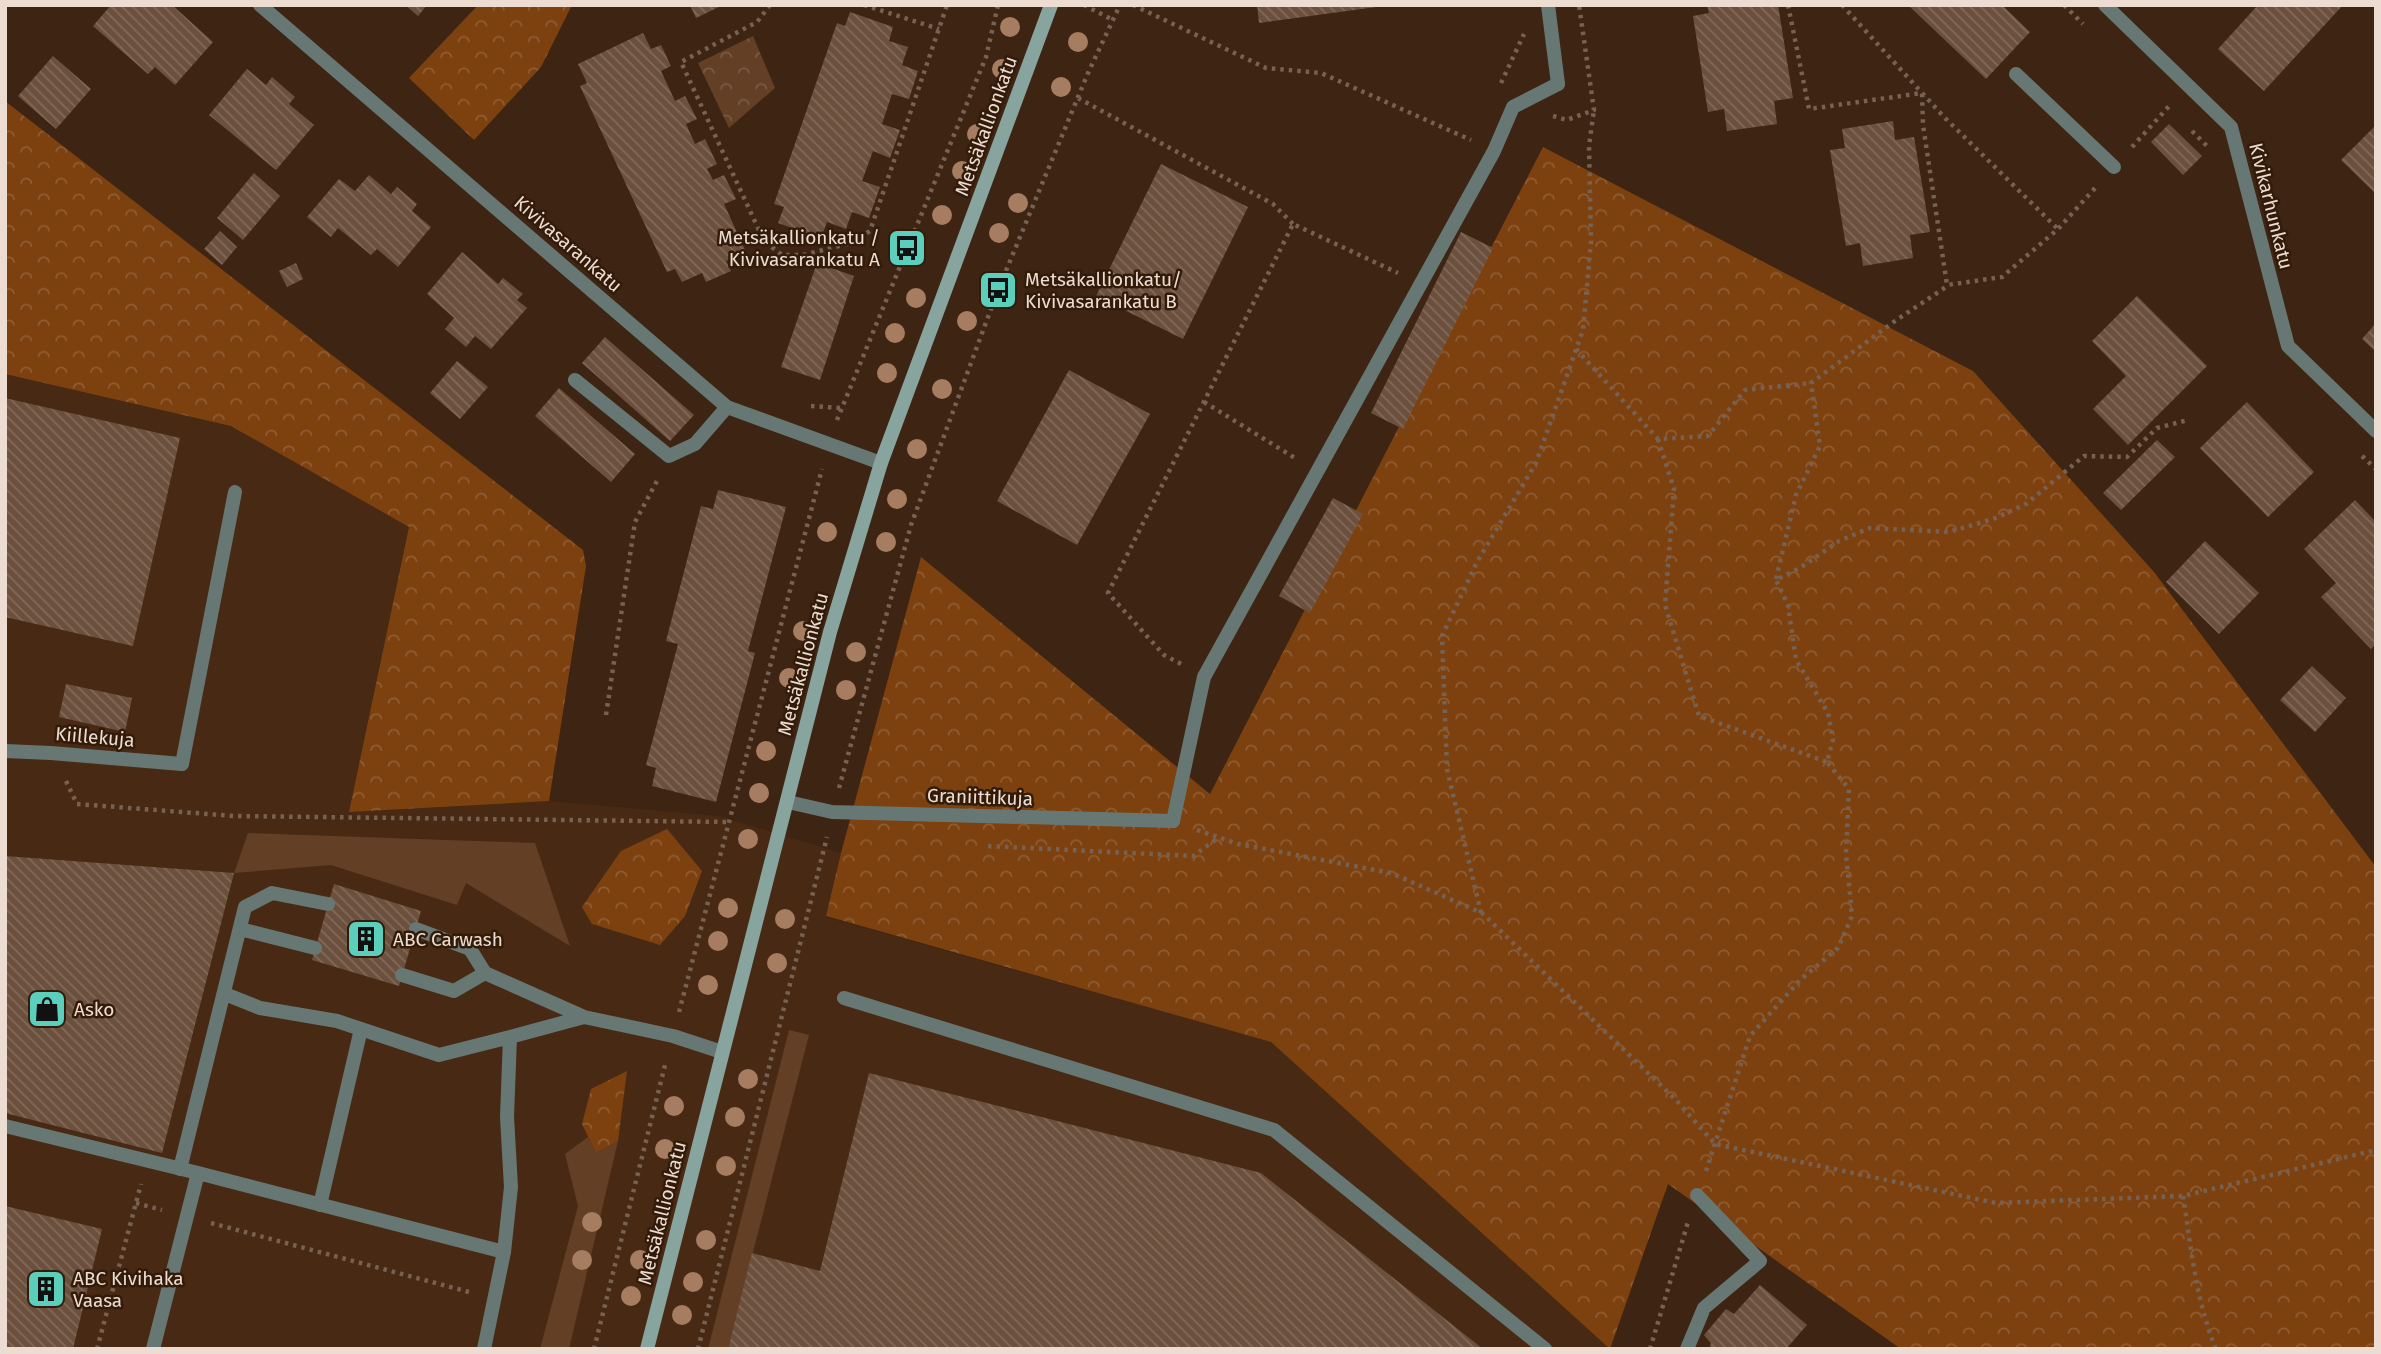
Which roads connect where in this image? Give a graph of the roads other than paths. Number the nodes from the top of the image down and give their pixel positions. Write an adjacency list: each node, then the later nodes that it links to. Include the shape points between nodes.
1 (260, 5): 8 (street, Kivivasarankatu)
2 (1051, 5): 10 (street, Metsäkallionkatu)
3 (1548, 5): 13 (street, Graniittikuja, via 1558,84 1513,107 1494,151 1204,677 1173,821 832,812)
4 (2105, 5): 9 (street, Kivikarhunkatu, via 2231,127 2288,346)
5 (2016, 74): 6 (street)
6 (2114, 167)
7 (575, 380): 8 (street, via 670,456 695,444)
8 (727, 407): 10 (street, Kivivasarankatu)
9 (2376, 431)
10 (881, 463): 13 (street, Metsäkallionkatu, via 830,632)
11 (235, 492): 12 (street, Kiillekuja, via 181,764)
12 (5, 751)
13 (788, 802): 25 (street, Metsäkallionkatu)
14 (328, 904): 15 (street, via 272,892 246,907)
15 (240, 929): 17 (street); 20 (street)
16 (416, 929): 18 (street, via 470,949)
17 (315, 948)
18 (485, 973): 19 (street, via 454,991); 22 (street)
19 (402, 975)
20 (225, 994): 23 (street, via 260,1008); 27 (street)
21 (844, 998): 35 (street, via 1274,1130)
22 (584, 1017): 24 (street); 25 (street)
23 (361, 1029): 24 (street, via 439,1055); 30 (street)
24 (510, 1037): 31 (street, via 507,1117 511,1186)
25 (722, 1052): 34 (street, Metsäkallionkatu)
26 (5, 1126): 27 (street)
27 (180, 1169): 28 (street)
28 (198, 1173): 30 (street); 32 (street)
29 (1697, 1195): 36 (street, via 1760,1261 1704,1308)
30 (320, 1205): 31 (street)
31 (504, 1252): 33 (street)
32 (153, 1349)
33 (484, 1349)
34 (647, 1349)
35 (1545, 1349)
36 (1687, 1349)

